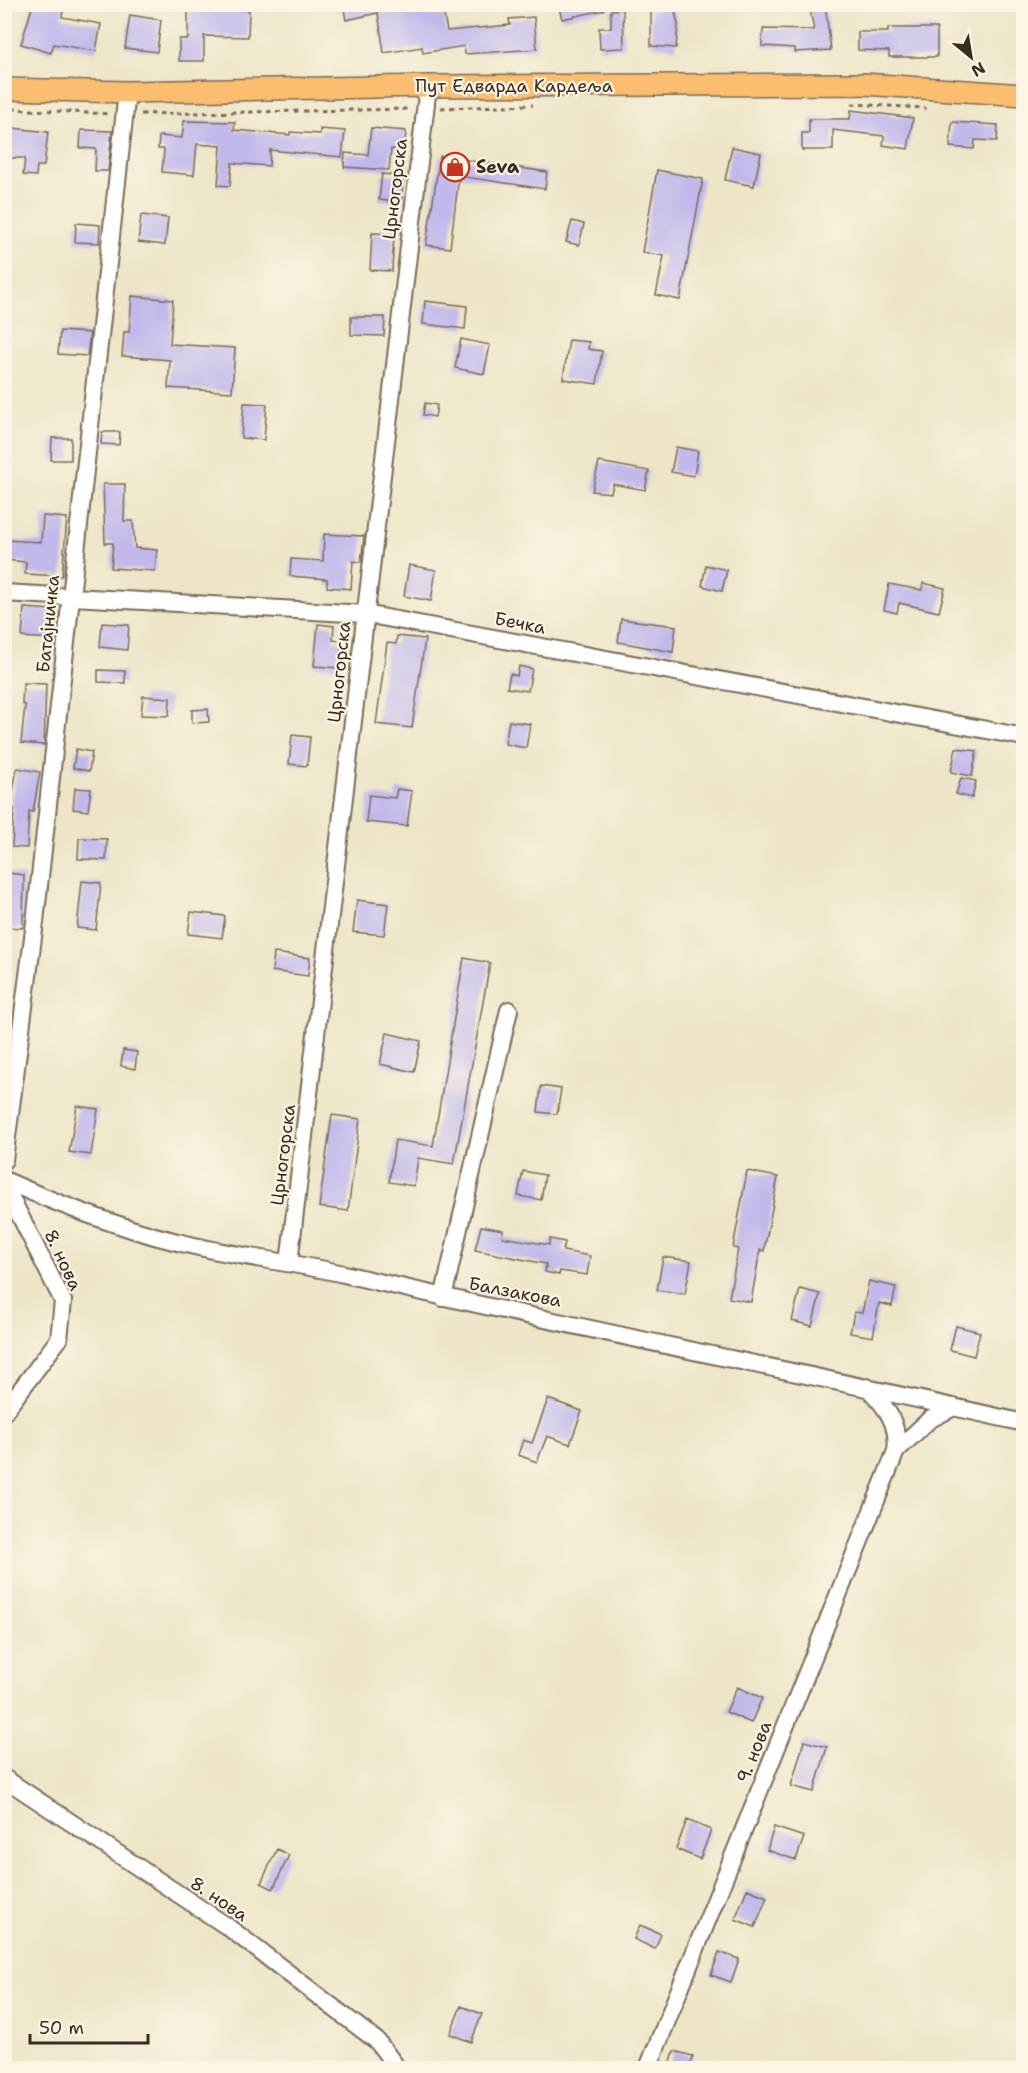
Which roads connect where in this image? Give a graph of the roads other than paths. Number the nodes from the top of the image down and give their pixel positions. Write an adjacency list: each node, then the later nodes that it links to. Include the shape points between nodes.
1 (428, 86): 3 (main road, Пут Едварда Кардеља); 4 (main road, Пут Едварда Кардеља, via 864,84); 7 (street, Црногорска)
2 (4, 89): 3 (main road, Пут Едварда Кардеља)
3 (127, 92): 6 (street, Батајничка)
4 (1023, 95)
5 (4, 593): 6 (street, Бечка)
6 (70, 597): 7 (street, Бечка); 10 (street, Батајничка, via 35,922)
7 (365, 614): 8 (street, Бечка); 12 (street, Црногорска)
8 (1023, 737)
9 (509, 1010): 13 (street)
10 (4, 1160)
11 (4, 1182): 12 (street, Балзакова, via 126,1227 198,1247); 16 (street, 8. нова, via 63,1301 60,1339)
12 (289, 1263): 13 (street, Балзакова)
13 (443, 1298): 14 (street, Балзакова)
14 (867, 1387): 15 (street, Балзакова); 18 (street, via 889,1414)
15 (954, 1407): 17 (street, Балзакова); 18 (street, 9. нова, via 929,1420)
16 (4, 1412)
17 (1023, 1423)
18 (896, 1451): 21 (street, 9. нова)
19 (4, 1778): 20 (street, 8. нова, via 228,1927 377,2041)
20 (397, 2068)
21 (648, 2068)

